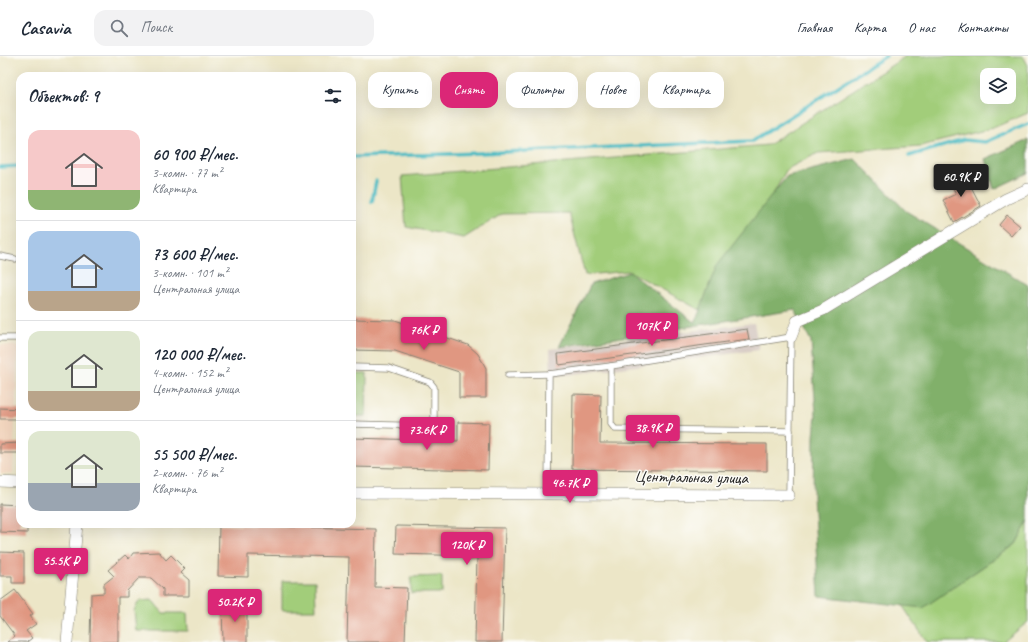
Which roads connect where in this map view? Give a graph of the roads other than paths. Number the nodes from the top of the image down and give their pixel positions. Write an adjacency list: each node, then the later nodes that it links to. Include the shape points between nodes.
1 (1028, 189): 4 (street, via 1006,199 823,310 797,320)
2 (0, 256): 3 (lane)
3 (15, 259)
4 (791, 336): 7 (lane); 12 (lane)
5 (0, 338): 6 (lane)
6 (16, 338)
7 (611, 366): 9 (lane); 12 (lane, via 610,422 613,429)
8 (356, 367): 11 (lane, via 389,368 430,382 434,387 434,423 432,426)
9 (549, 374): 10 (lane); 16 (lane)
10 (508, 375)
11 (356, 424)
12 (790, 431): 17 (lane)
13 (0, 482): 14 (street)
14 (16, 483)
15 (356, 493): 16 (street, Центральная улица)
16 (548, 493): 17 (street, Центральная улица)
17 (789, 495)
18 (77, 528): 19 (street)
19 (67, 642)

